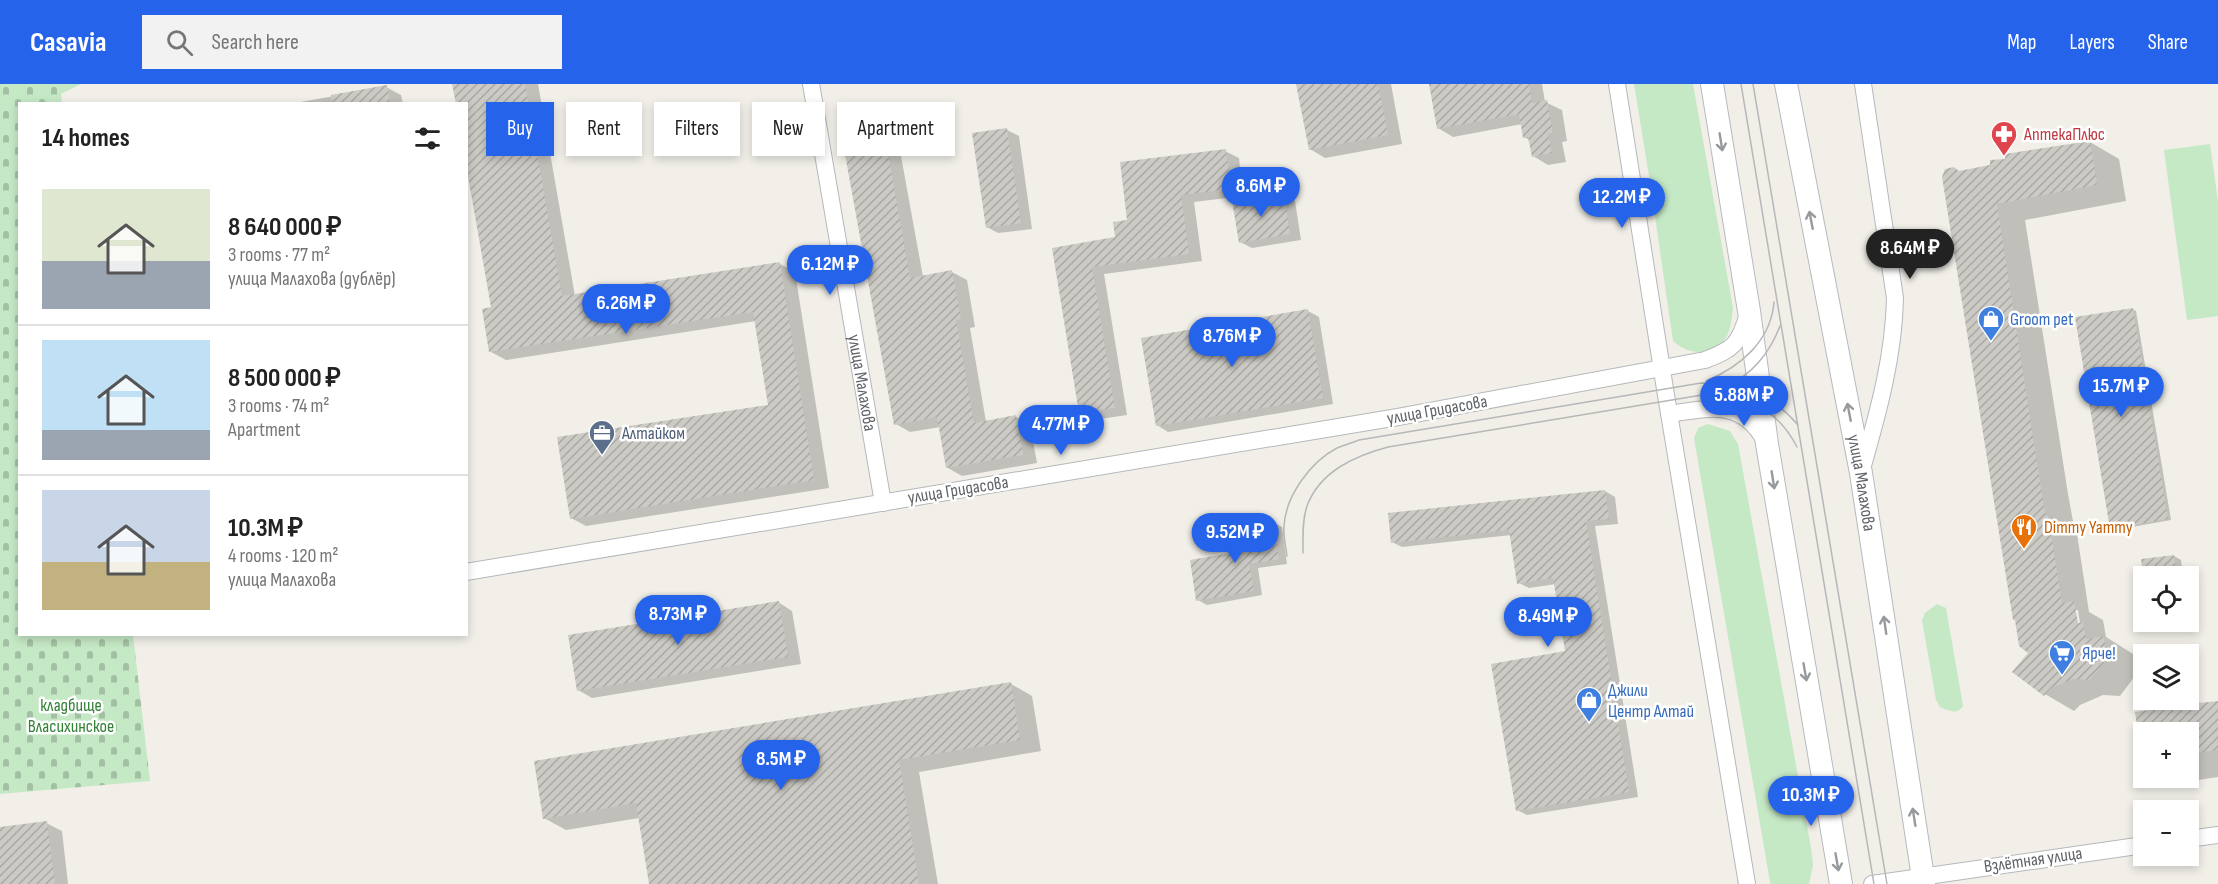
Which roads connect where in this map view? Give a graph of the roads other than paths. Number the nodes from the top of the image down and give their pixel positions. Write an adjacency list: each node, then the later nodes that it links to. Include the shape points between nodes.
1 (811, 84): 11 (street, улица Малахова)
2 (1617, 84): 7 (street)
3 (1712, 84): 6 (main road, one-way to 6)
4 (1786, 84): 10 (main road, улица Малахова, one-way to 4)
5 (1863, 84): 10 (street, via 1895,298 1895,326)
6 (1749, 311): 7 (street, улица Гридасова, via 1734,345 1705,360); 9 (main road)
7 (1662, 369): 8 (street); 11 (street, улица Гридасова)
8 (1669, 414): 9 (street, via 1713,407 1734,411 1750,421); 17 (street)
9 (1767, 444): 18 (main road, one-way to 18)
10 (1861, 472): 16 (main road, улица Малахова, one-way to 10)
11 (883, 503): 12 (street, улица Гридасова)
12 (468, 572)
13 (2218, 835): 14 (street)
14 (2199, 838)
15 (2133, 847): 16 (street, Взлётная улица)
16 (1923, 880): 19 (street, Взлётная улица)
17 (1747, 884)
18 (1841, 884)
19 (1872, 884)

